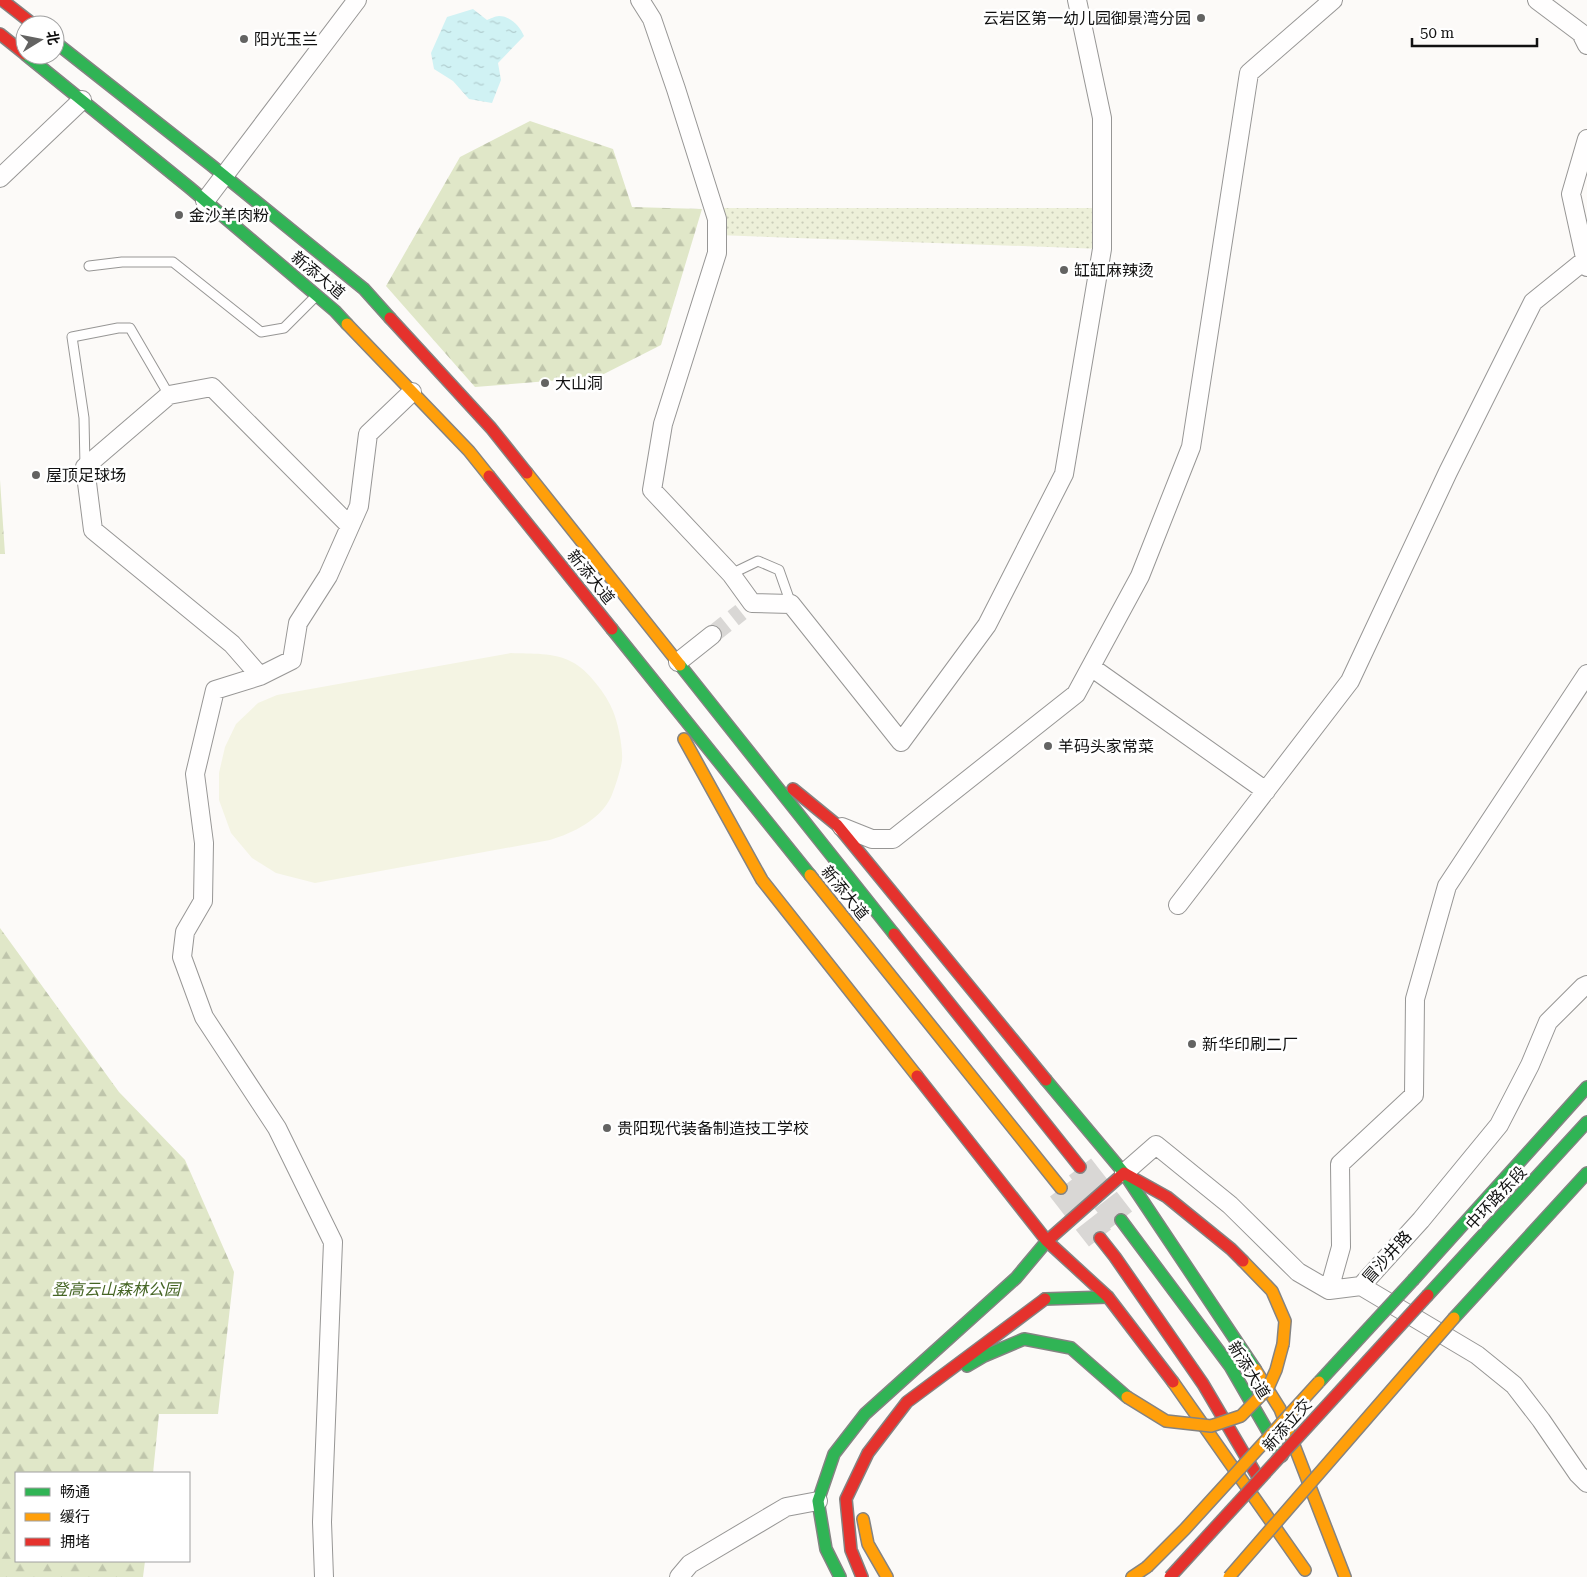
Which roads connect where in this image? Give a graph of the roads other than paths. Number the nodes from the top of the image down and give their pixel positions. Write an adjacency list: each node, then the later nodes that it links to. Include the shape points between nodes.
1 (2, 0): 7 (main road)
2 (356, 0): 15 (street)
3 (640, 0): 25 (street, via 652,19 717,219 717,253 663,424 652,490)
4 (1077, 0): 26 (street, via 1102,118 1102,249 1064,474 987,624 901,742)
5 (1333, 0): 29 (street, via 1249,73 1191,447 1140,576)
6 (1537, 0): 9 (street, via 1582,33)
7 (21, 15)
8 (0, 34): 10 (main road, 新添大道)
9 (1587, 45)
10 (15, 46)
11 (65, 50): 15 (main road, 新添大道)
12 (38, 65): 13 (main road, 新添大道)
13 (82, 100): 16 (street); 17 (main road, 新添大道)
14 (1587, 140): 18 (street, via 1570,194)
15 (224, 175): 17 (street); 28 (main road, 新添大道, via 364,289 491,428)
16 (0, 178)
17 (205, 201): 20 (main road, 新添大道)
18 (1586, 264): 34 (street, via 1532,302 1350,681)
19 (89, 266): 20 (lane, via 173,262 261,332 284,328)
20 (317, 295): 21 (main road, 新添大道)
21 (412, 392): 24 (street, via 368,434 359,506); 30 (main road, 新添大道, via 469,451)
22 (169, 395): 23 (street); 23 (lane, via 130,328 72,337 84,418); 24 (street, via 212,386)
23 (86, 467): 32 (street, via 93,530 232,644)
24 (350, 526): 32 (street, via 328,576 298,623 292,660)
25 (731, 574): 26 (street, via 747,608); 26 (lane, via 758,561 779,570)
26 (791, 604)
27 (712, 635): 28 (street)
28 (678, 662): 33 (main road, 新添大道)
29 (1091, 667): 34 (street); 35 (street, via 1076,694 892,839 872,839)
30 (645, 670): 43 (main road, 新添大道); 46 (main road, via 762,880)
31 (1587, 674): 48 (street, via 1446,886 1415,999 1414,1095 1340,1164 1341,1247)
32 (260, 676): 61 (street, via 215,690 195,774 204,843 203,901 186,932 182,957 204,1017 277,1128 333,1242 322,1522)
33 (751, 754): 35 (main road); 40 (main road, 新添大道)
34 (1266, 791): 36 (street)
35 (837, 825): 41 (main road)
36 (1178, 905)
37 (1587, 985): 47 (street, 冒沙井路, via 1548,1022 1499,1125 1421,1220)
38 (1587, 1087): 66 (main road, bridge, via 1185,1529 1147,1567)
39 (1587, 1122): 49 (main road, 中环路东段)
40 (1080, 1167)
41 (1124, 1173): 46 (main road); 48 (street, via 1156,1145 1230,1205 1298,1272); 51 (main road, bridge, via 1168,1197 1231,1249 1272,1291 1286,1321 1283,1344 1268,1388 1240,1416 1211,1426 1166,1421 1126,1397 1071,1348 1024,1339 984,1356); 69 (main road, via 1280,1410)
42 (1587, 1173): 68 (main road, bridge, via 1454,1318)
43 (1061, 1188)
44 (1121, 1220): 52 (main road, 新添大道, via 1230,1366)
45 (1100, 1238): 56 (main road, via 1203,1384)
46 (1047, 1241): 50 (main road); 57 (main road, via 1016,1278 865,1414 834,1454)
47 (1361, 1286): 48 (street, 冒沙井路); 55 (street, via 1477,1355 1514,1385)
48 (1329, 1290)
49 (1428, 1295): 67 (main road, 新添立交, bridge)
50 (1108, 1297): 51 (main road, via 1044,1299); 60 (main road, via 1166,1372)
51 (907, 1402): 53 (main road, via 868,1453)
52 (1287, 1466)
53 (855, 1480): 64 (main road, via 846,1499 851,1550); 65 (main road, via 868,1544)
54 (1296, 1483): 69 (main road)
55 (1587, 1483)
56 (1264, 1488)
57 (818, 1501): 59 (main road); 62 (street, via 786,1507 690,1564); 63 (main road, via 826,1549)
58 (1272, 1504): 60 (main road)
59 (816, 1553)
60 (1307, 1573)
61 (324, 1577)
62 (679, 1577)
63 (840, 1577)
64 (862, 1577)
65 (887, 1577)
66 (1132, 1577)
67 (1170, 1577)
68 (1229, 1577)
69 (1344, 1577)

